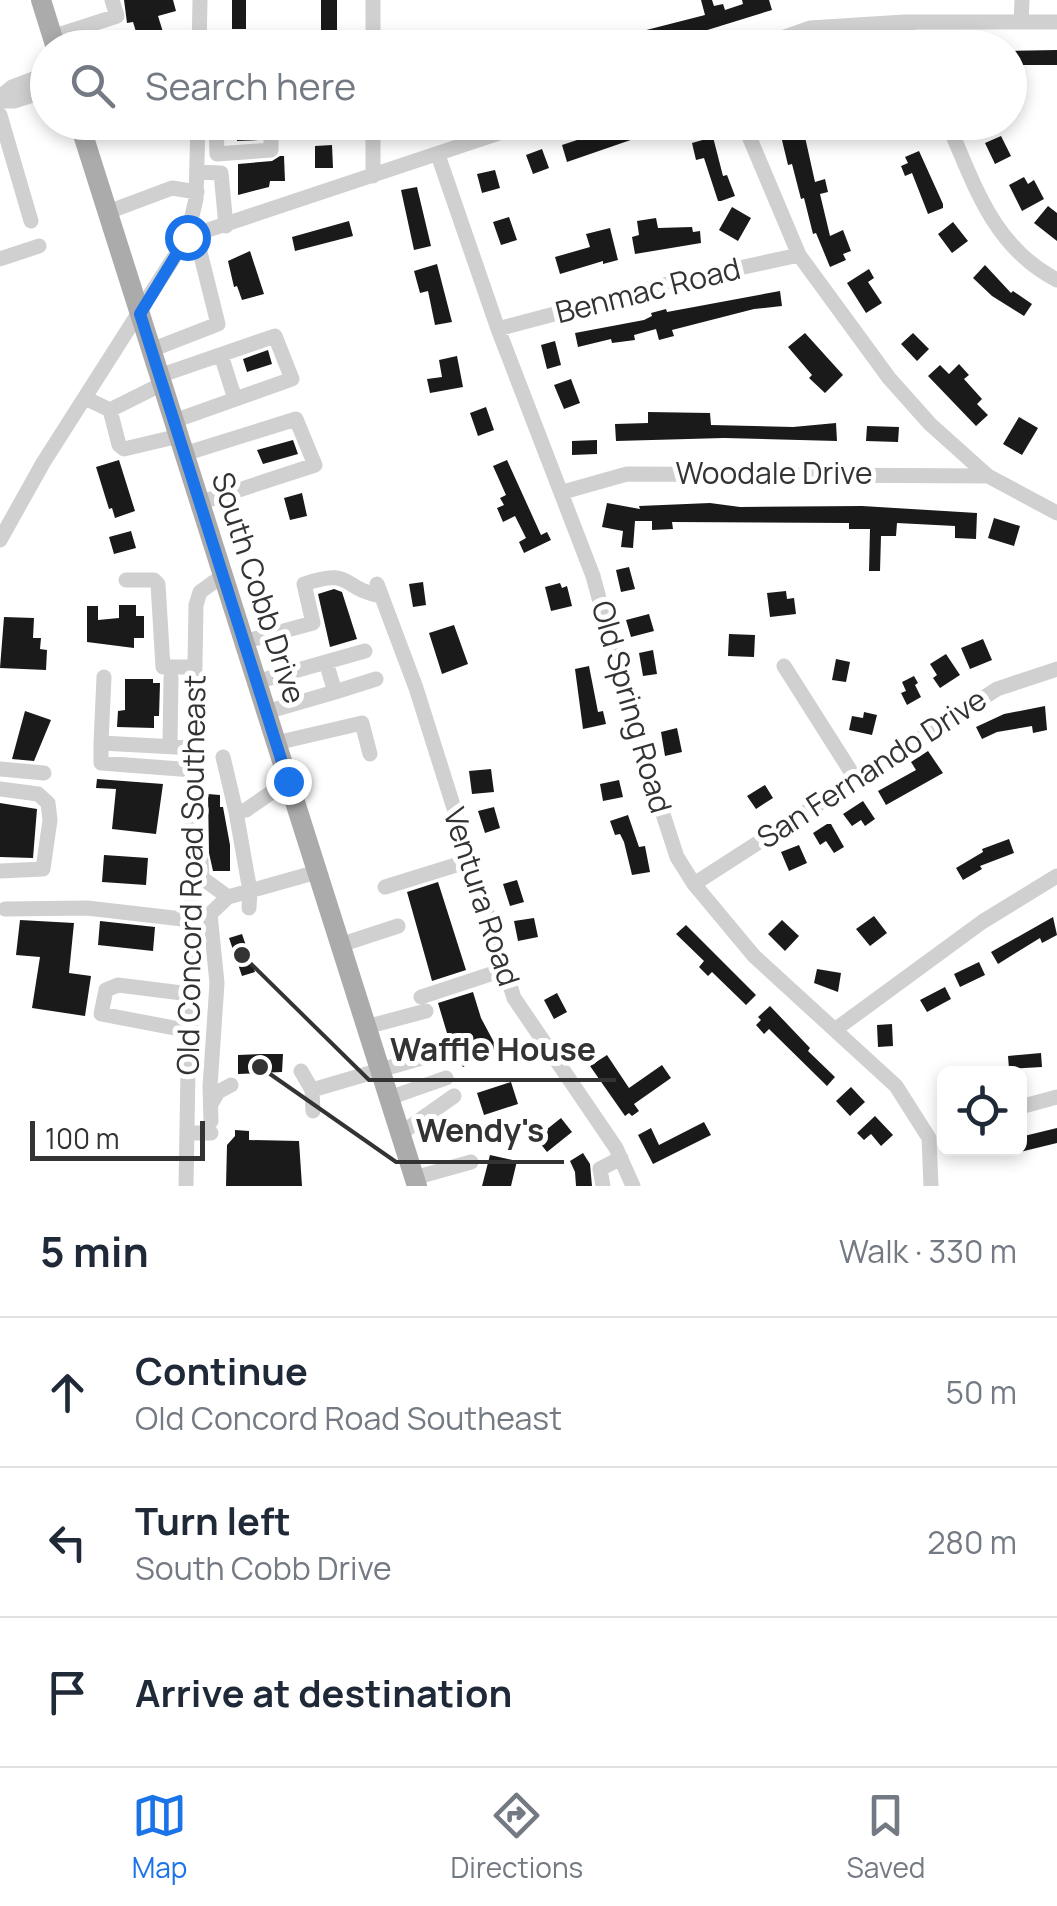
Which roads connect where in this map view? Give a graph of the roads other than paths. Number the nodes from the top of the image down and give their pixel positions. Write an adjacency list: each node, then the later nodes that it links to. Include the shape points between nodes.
1 (41, 0): 9 (main road)
2 (112, 0): 10 (street, via 117,16)
3 (200, 0): 11 (street)
4 (372, 0): 12 (street)
5 (1022, 0): 7 (street)
6 (904, 22): 7 (street); 13 (street); 14 (street)
7 (1022, 22): 8 (street)
8 (1057, 22)
9 (50, 30)
10 (83, 30)
11 (199, 30)
12 (373, 30)
13 (804, 30)
14 (907, 30)
15 (30, 96): 16 (street)
16 (0, 99)
17 (0, 116): 31 (street)
18 (86, 140): 30 (main road, South Cobb Drive)
19 (198, 140): 27 (street)
20 (217, 140): 21 (street, via 217,154 272,150)
21 (272, 140)
22 (373, 140): 28 (street)
23 (479, 140): 26 (street)
24 (750, 140): 35 (street)
25 (956, 140): 37 (street, via 995,228)
26 (438, 154): 28 (street); 39 (street, Old Spring Road)
27 (198, 172): 29 (street); 32 (street, via 220,174)
28 (373, 176): 32 (street)
29 (197, 192): 30 (street, via 172,188); 33 (street)
30 (108, 212): 38 (main road, South Cobb Drive)
31 (31, 221)
32 (226, 226): 33 (street)
33 (192, 236): 38 (street); 40 (street, via 218,324)
34 (39, 246): 36 (street)
35 (799, 255): 39 (street, Benmac Road); 47 (street, via 889,378)
36 (0, 258)
37 (1057, 280)
38 (140, 314): 40 (main road, South Cobb Drive); 43 (street)
39 (498, 329): 48 (street, Old Spring Road)
40 (151, 350): 42 (main road, South Cobb Drive)
41 (220, 355): 42 (street); 44 (street); 44 (street, via 275,336 292,379)
42 (161, 380): 45 (street); 46 (main road, South Cobb Drive)
43 (85, 398): 45 (street); 51 (street)
44 (235, 399): 46 (street)
45 (110, 410): 46 (street, via 124,449)
46 (179, 437): 49 (main road, South Cobb Drive); 49 (street, via 296,419 315,465)
47 (988, 476): 48 (street, Woodale Drive, via 627,474); 50 (street)
48 (563, 492): 84 (street, Old Spring Road, via 660,812)
49 (199, 503): 52 (main road, South Cobb Drive)
50 (1057, 513)
51 (0, 540)
52 (222, 576): 54 (main road, South Cobb Drive); 58 (street, Old Concord Road Southeast, via 200,592)
53 (126, 580): 58 (street, via 158,584 163,666)
54 (243, 642): 63 (main road, South Cobb Drive); 80 (street, Ventura Road, via 316,631 304,584 338,576 361,592 379,590)
55 (365, 651): 56 (street)
56 (326, 662): 63 (street); 64 (street)
57 (784, 666): 75 (street)
58 (195, 668): 69 (street, Old Concord Road Southeast)
59 (1057, 669): 75 (street, San Fernando Drive, via 997,689)
60 (104, 677): 66 (street)
61 (172, 678): 68 (street)
62 (376, 679): 64 (street)
63 (256, 682): 65 (main road, South Cobb Drive)
64 (335, 692): 65 (street)
65 (266, 712): 67 (main road, South Cobb Drive)
66 (101, 743): 68 (street); 73 (street, via 101,763)
67 (276, 743): 70 (street, via 362,722); 76 (main road, South Cobb Drive)
68 (170, 746): 69 (street)
69 (194, 748): 73 (street, Old Concord Road Southeast)
70 (370, 754)
71 (223, 756): 78 (street)
72 (0, 769): 74 (street)
73 (194, 770): 79 (street, Old Concord Road Southeast)
74 (44, 774)
75 (855, 778): 84 (street, San Fernando Drive)
76 (288, 781): 78 (street); 82 (main road, South Cobb Drive)
77 (0, 788): 81 (street, via 38,794 48,802 50,820 43,869)
78 (236, 812): 87 (street)
79 (192, 843): 86 (street, via 201,844 202,878); 89 (street, Old Concord Road Southeast)
80 (469, 861): 85 (street); 92 (street, Ventura Road)
81 (0, 871)
82 (317, 872): 87 (street); 91 (main road, South Cobb Drive)
83 (1057, 876): 95 (street, via 982,922)
84 (694, 884): 95 (street, Old Spring Road, via 754,956)
85 (385, 886)
86 (228, 897): 87 (street); 97 (street, via 210,914)
87 (250, 899)
88 (5, 909): 89 (street, via 87,908)
89 (192, 920): 93 (street, Old Concord Road Southeast)
90 (398, 926): 91 (street)
91 (340, 945): 94 (main road, South Cobb Drive)
92 (503, 970): 94 (street); 99 (street, Ventura Road)
93 (190, 994): 96 (street, Old Concord Road Southeast); 96 (street, via 118,985 106,990 101,1014)
94 (366, 1027): 100 (main road, South Cobb Drive)
95 (836, 1030): 114 (street, Old Spring Road)
96 (189, 1032): 97 (street); 112 (street, Old Concord Road Southeast)
97 (214, 1033): 111 (street)
98 (436, 1054): 100 (street)
99 (558, 1067): 103 (street); 115 (street, Ventura Road)
100 (380, 1070): 105 (street); 108 (main road, South Cobb Drive)
101 (301, 1071): 105 (street)
102 (446, 1078): 108 (street)
103 (543, 1079)
104 (231, 1086): 111 (street, via 218,1092)
105 (312, 1090): 110 (street)
106 (454, 1096): 113 (street)
107 (1057, 1097): 109 (street)
108 (389, 1098): 113 (main road, South Cobb Drive)
109 (1027, 1106)
110 (313, 1111)
111 (211, 1120): 112 (street)
112 (187, 1133): 118 (street, Old Concord Road Southeast)
113 (400, 1134): 117 (main road, South Cobb Drive)
114 (937, 1135): 121 (street, Old Spring Road)
115 (621, 1158): 119 (street, via 600,1169); 120 (street, Ventura Road)
116 (471, 1162): 117 (street)
117 (416, 1182)
118 (186, 1186)
119 (602, 1186)
120 (633, 1186)
121 (931, 1186)

